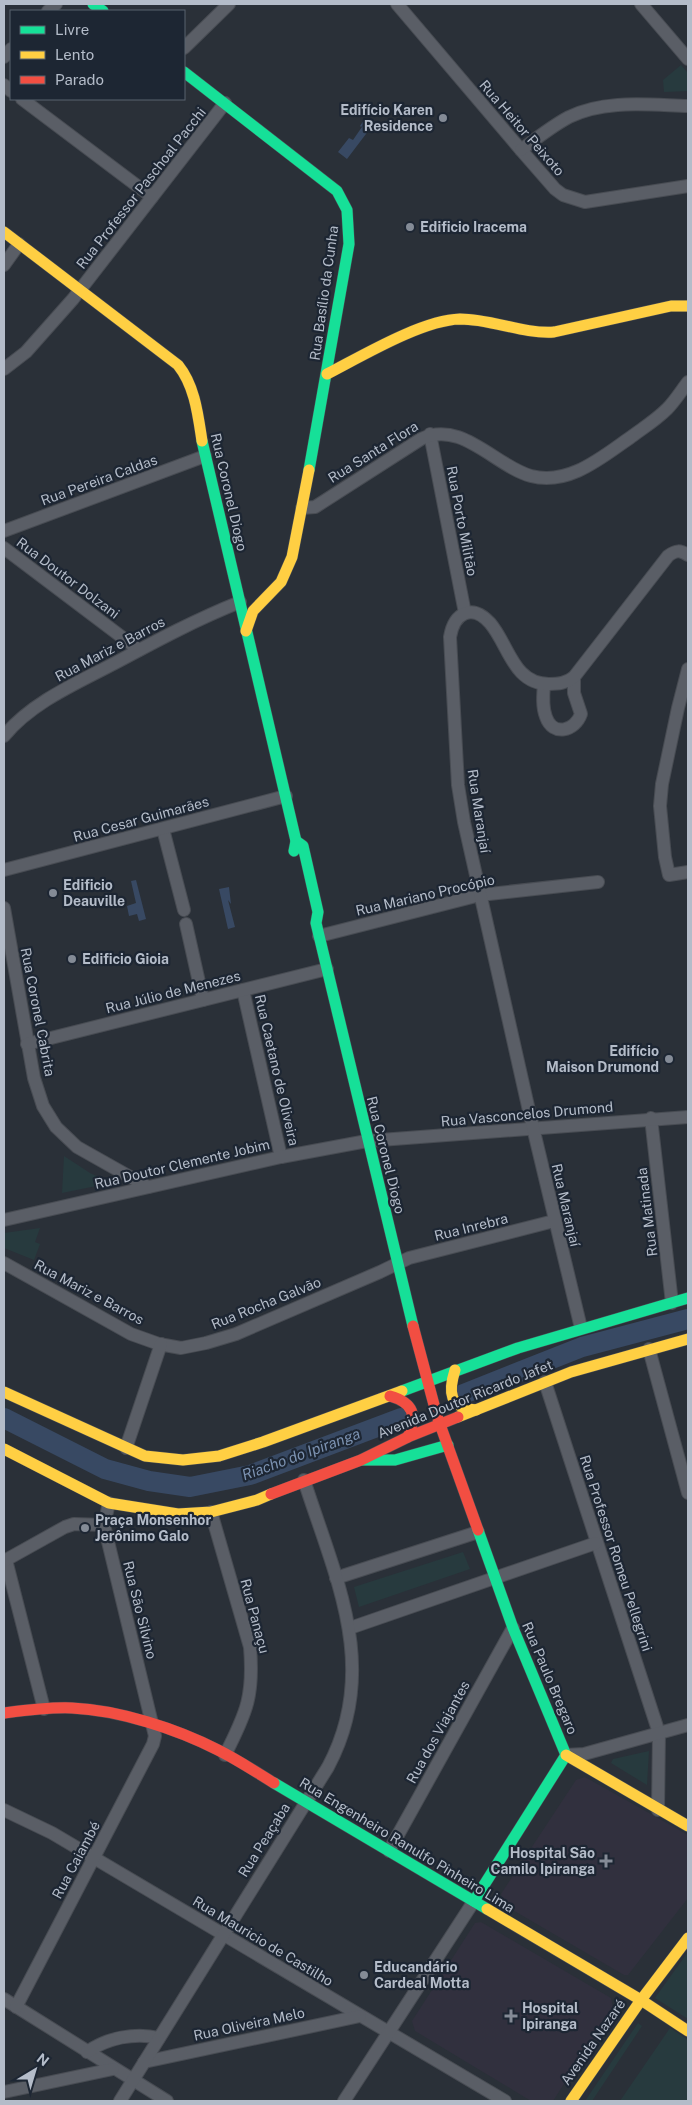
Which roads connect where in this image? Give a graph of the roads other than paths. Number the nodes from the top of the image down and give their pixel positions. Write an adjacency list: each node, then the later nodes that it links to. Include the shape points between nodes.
1 (229, 4): 4 (street)
2 (399, 4): 10 (street, Rua Heitor Peixoto)
3 (641, 4): 5 (street)
4 (185, 47)
5 (688, 60)
6 (185, 73): 8 (street, Rua Basílio da Cunha)
7 (23, 100): 12 (street)
8 (224, 103): 12 (street, Rua Professor Paschoal Pacchi); 19 (street, Rua Basílio da Cunha, via 337,191 347,208 349,244)
9 (688, 106): 10 (street, via 616,106 587,111 570,116)
10 (521, 150): 11 (street, Rua Heitor Peixoto, via 555,189 585,202)
11 (688, 186)
12 (152, 198): 16 (street, Rua Professor Paschoal Pacchi)
13 (4, 232): 14 (street, Rua Coronel Diogo)
14 (19, 244): 15 (street); 16 (street, Rua Coronel Diogo)
15 (4, 265)
16 (80, 290): 18 (street, Rua Professor Paschoal Pacchi, via 26,352); 22 (street, Rua Coronel Diogo, via 183,370 193,396)
17 (688, 306): 19 (street, via 671,306 539,333 476,320 439,322 422,327)
18 (4, 369)
19 (327, 374): 23 (street, Rua Basílio da Cunha)
20 (688, 382): 21 (street, Rua Santa Flora, via 660,416 600,459 578,472 560,477 531,476 470,442 448,434)
21 (430, 434): 23 (street, Rua Santa Flora, via 315,506); 29 (street, Rua Porto Militão)
22 (205, 456): 24 (street, Rua Pereira Caldas); 28 (street, Rua Coronel Diogo)
23 (302, 508): 27 (street, Rua Basílio da Cunha, via 287,571)
24 (4, 532)
25 (4, 548): 31 (street, Rua Doutor Dolzani)
26 (688, 555): 33 (street, via 676,551 668,556)
27 (275, 588): 28 (street); 30 (street, Rua Basílio da Cunha, via 252,611)
28 (240, 602): 30 (street, Rua Coronel Diogo); 31 (street, Rua Mariz e Barros, via 194,621)
29 (465, 613): 34 (street, via 477,615 491,624 519,671 532,681); 43 (street, Rua Maranjaí, via 452,626 450,649 458,785)
30 (246, 632): 38 (street, Rua Coronel Diogo)
31 (139, 650): 37 (street, Rua Mariz e Barros, via 46,700)
32 (688, 669): 36 (street)
33 (574, 678): 34 (street, via 562,684); 34 (street, via 574,693 581,714 576,724 566,730 558,730 547,720)
34 (544, 684)
35 (688, 700): 36 (street)
36 (678, 708): 41 (street, via 660,806 669,875)
37 (4, 736)
38 (286, 796): 39 (street, Rua Cesar Guimarães); 47 (street, Rua Coronel Diogo, via 296,841 293,848 308,914 316,923)
39 (164, 829): 40 (street, Rua Cesar Guimarães); 45 (street)
40 (4, 870)
41 (688, 872)
42 (598, 882): 43 (street, Rua Mariano Procópio)
43 (480, 895): 47 (street, Rua Mariano Procópio); 54 (street, Rua Maranjaí)
44 (4, 908): 51 (street, Rua Coronel Cabrita)
45 (184, 910)
46 (186, 924): 50 (street)
47 (319, 936): 48 (street, Rua Coronel Diogo)
48 (326, 969): 49 (street, Rua Júlio de Menezes); 55 (street, Rua Coronel Diogo)
49 (243, 990): 50 (street, Rua Júlio de Menezes); 56 (street, Rua Caetano de Oliveira)
50 (203, 1000): 51 (street, Rua Júlio de Menezes)
51 (27, 1044): 57 (street, Rua Coronel Cabrita, via 43,1106 56,1127 77,1147)
52 (688, 1117): 53 (street, Rua Vasconcelos Drumond)
53 (651, 1118): 54 (street, Rua Vasconcelos Drumond); 63 (street, Rua Matinada)
54 (533, 1128): 55 (street, Rua Vasconcelos Drumond); 59 (street, Rua Maranjaí)
55 (367, 1141): 56 (street, Rua Doutor Clemente Jobim); 61 (street, Rua Coronel Diogo)
56 (282, 1157): 57 (street, Rua Doutor Clemente Jobim)
57 (148, 1187): 58 (street, Rua Doutor Clemente Jobim)
58 (4, 1220)
59 (554, 1221): 61 (street, Rua Inrebra, via 408,1258); 64 (street, Rua Maranjaí)
60 (4, 1263): 66 (street, Rua Mariz e Barros, via 131,1334)
61 (397, 1265): 66 (street, Rua Rocha Galvão, via 236,1334 181,1348); 69 (street, Rua Coronel Diogo)
62 (688, 1298): 63 (street, Avenida Doutor Ricardo Jafet)
63 (672, 1303): 64 (street, Avenida Doutor Ricardo Jafet)
64 (581, 1328): 68 (street, Avenida Doutor Ricardo Jafet)
65 (688, 1338): 67 (street, Avenida Doutor Ricardo Jafet)
66 (161, 1344): 79 (street)
67 (649, 1349): 70 (street, Avenida Doutor Ricardo Jafet); 82 (street)
68 (455, 1370): 69 (street, Avenida Doutor Ricardo Jafet); 74 (street, via 450,1387 454,1400 463,1408)
69 (427, 1381): 72 (street, Rua Coronel Diogo); 73 (street, Avenida Doutor Ricardo Jafet)
70 (545, 1382): 74 (street, Avenida Doutor Ricardo Jafet); 87 (street, Rua Professor Romeu Pellegrini)
71 (4, 1392): 79 (street, Avenida Doutor Ricardo Jafet)
72 (430, 1393): 75 (street, Rua Paulo Bregaro)
73 (390, 1396): 76 (street, via 405,1401 412,1412 414,1424); 79 (street, Avenida Doutor Ricardo Jafet, via 219,1456 182,1460 145,1456)
74 (476, 1410): 75 (street, Avenida Doutor Ricardo Jafet)
75 (440, 1424): 76 (street, Avenida Doutor Ricardo Jafet); 77 (street, Rua Paulo Bregaro)
76 (408, 1437): 80 (street, Avenida Doutor Ricardo Jafet)
77 (448, 1445): 80 (street, via 403,1459 378,1463); 86 (street, Rua Paulo Bregaro)
78 (4, 1448): 83 (street, Avenida Doutor Ricardo Jafet)
79 (126, 1448)
80 (361, 1460): 81 (street, Avenida Doutor Ricardo Jafet)
81 (304, 1480): 84 (street, Avenida Doutor Ricardo Jafet, via 257,1500); 89 (street, Rua Peaçaba)
82 (688, 1493)
83 (109, 1503): 84 (street, Avenida Doutor Ricardo Jafet, via 178,1514); 85 (street, Rua São Silvino)
84 (211, 1512): 98 (street, Rua Panaçu, via 250,1647 252,1668 247,1706)
85 (104, 1525): 88 (street, via 74,1524 65,1527); 95 (street, Rua São Silvino)
86 (478, 1532): 89 (street); 90 (street, Rua Paulo Bregaro)
87 (596, 1543): 90 (street); 97 (street, Rua Professor Romeu Pellegrini)
88 (5, 1561): 93 (street)
89 (336, 1578): 91 (street, Rua Peaçaba)
90 (495, 1578): 91 (street); 92 (street, Rua Paulo Bregaro)
91 (350, 1628): 100 (street, Rua Peaçaba, via 353,1659 351,1704 344,1731 328,1767)
92 (513, 1628): 99 (street, Rua Paulo Bregaro); 104 (street, Rua dos Viajantes)
93 (44, 1708): 94 (street, Rua Engenheiro Ranulfo Pinheiro Lima); 95 (street, Rua Engenheiro Ranulfo Pinheiro Lima, via 90,1711)
94 (4, 1713)
95 (154, 1725): 98 (street, Rua Engenheiro Ranulfo Pinheiro Lima); 105 (street, Rua Caiambé, via 153,1744)
96 (688, 1726): 97 (street)
97 (659, 1733): 99 (street, via 584,1754); 102 (street, Rua Professor Romeu Pellegrini)
98 (226, 1755): 100 (street, Rua Engenheiro Ranulfo Pinheiro Lima)
99 (566, 1755): 102 (street); 106 (street, Rua Paulo Bregaro)
100 (305, 1802): 104 (street, Rua Engenheiro Ranulfo Pinheiro Lima); 107 (street, Rua Peaçaba)
101 (4, 1810): 105 (street, Rua Mauricio de Castilho)
102 (658, 1810): 103 (street)
103 (688, 1826)
104 (389, 1851): 106 (street, Rua Engenheiro Ranulfo Pinheiro Lima)
105 (94, 1858): 107 (street, Rua Mauricio de Castilho); 111 (street, Rua Caiambé)
106 (474, 1901): 110 (street, Rua Engenheiro Ranulfo Pinheiro Lima); 114 (street, Rua Paulo Bregaro)
107 (223, 1934): 112 (street, Rua Mauricio de Castilho); 115 (street, Rua Peaçaba)
108 (688, 1938): 110 (street, Avenida Nazaré)
109 (4, 1999): 111 (street)
110 (640, 2000): 113 (street, Rua Engenheiro Ranulfo Pinheiro Lima); 125 (street, Avenida Nazaré)
111 (16, 2007): 116 (street)
112 (360, 2016): 114 (street, Rua Mauricio de Castilho); 117 (street, Rua Oliveira Melo)
113 (688, 2031)
114 (389, 2033): 123 (street, Rua Paulo Bregaro); 124 (street, Rua Mauricio de Castilho)
115 (159, 2038): 116 (street, via 134,2035 104,2042); 117 (street, Rua Peaçaba)
116 (87, 2052): 118 (street)
117 (144, 2062): 119 (street, Rua Peaçaba)
118 (113, 2069): 119 (street); 120 (street)
119 (133, 2081): 121 (street, Rua Peaçaba); 122 (street)
120 (4, 2092)
121 (120, 2101)
122 (167, 2101)
123 (344, 2101)
124 (505, 2101)
125 (571, 2101)

